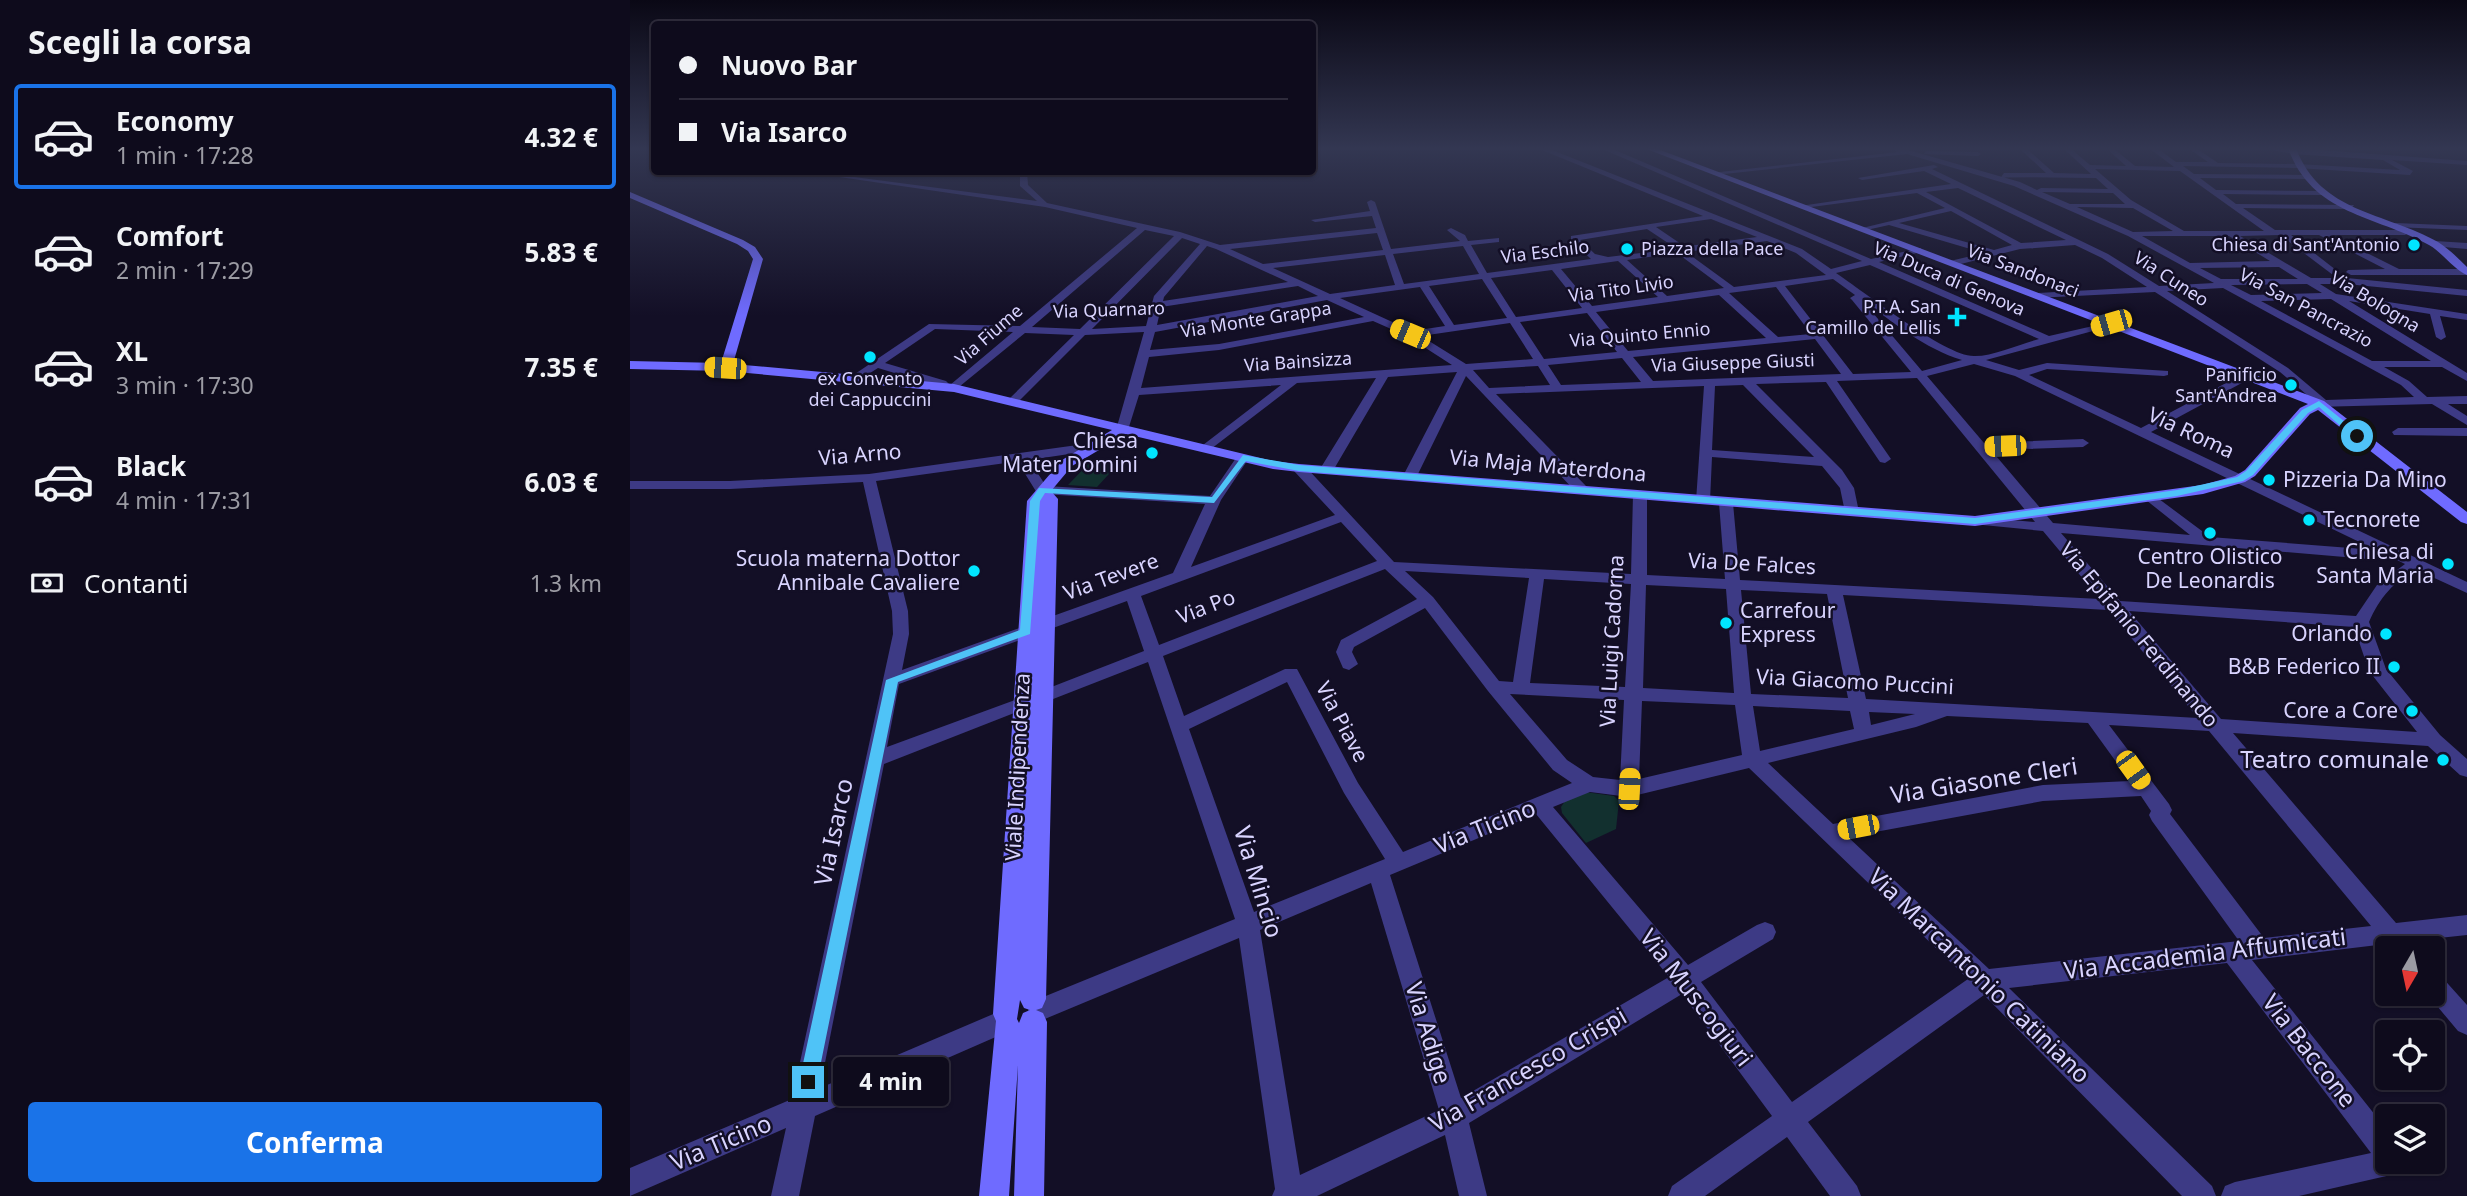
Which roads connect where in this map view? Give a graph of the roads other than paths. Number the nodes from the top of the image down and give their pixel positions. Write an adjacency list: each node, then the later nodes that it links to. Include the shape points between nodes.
1 (651, 204): 107 (main road, via 730,237 752,249 758,259)
2 (1037, 204): 14 (street)
3 (1371, 204): 21 (street)
4 (1681, 204): 22 (street, Via Roma)
5 (1737, 204): 30 (street, Via Duca di Genova)
6 (1798, 204): 16 (main road, Via Sandonaci)
7 (1821, 204): 16 (street)
8 (1942, 204): 20 (street)
9 (2000, 204): 50 (street, Via Cuneo)
10 (2065, 204): 15 (street, Via San Pancrazio)
11 (2131, 204): 17 (street)
12 (2233, 204): 18 (street)
13 (2344, 204): 19 (main road)
14 (1045, 205): 29 (street)
15 (2068, 205): 17 (street); 43 (street, Via San Pancrazio)
16 (1804, 206): 32 (main road, Via Sandonaci)
17 (2134, 206): 40 (street)
18 (2236, 206): 19 (street); 37 (street)
19 (2351, 207): 27 (main road)
20 (1951, 209): 25 (street); 55 (street)
21 (1374, 213): 23 (street); 34 (street)
22 (1712, 216): 28 (street); 46 (street, Via Roma)
23 (1315, 219)
24 (1940, 221): 33 (street)
25 (1889, 223): 32 (street); 33 (street)
26 (1300, 224): 47 (street)
27 (2391, 225): 31 (street); 39 (main road)
28 (1649, 226): 60 (street, via 1678,246); 60 (street, via 1574,239 1593,257)
29 (1143, 227): 44 (street); 98 (street, Via Fiume)
30 (1792, 228): 46 (street, Via Eschilo); 64 (street, Via Duca di Genova)
31 (2467, 228)
32 (1862, 229): 45 (main road, Via Sandonaci)
33 (1906, 229): 45 (street); 62 (street)
34 (1379, 230): 47 (street); 61 (street)
35 (1451, 230): 53 (street)
36 (1244, 232): 52 (street)
37 (2277, 232): 38 (street); 42 (street); 71 (street)
38 (2319, 232): 39 (street); 72 (street)
39 (2405, 232): 54 (main road)
40 (2182, 233): 41 (street); 43 (street)
41 (2203, 233): 42 (street); 49 (street, via 2209,237)
42 (2230, 233): 66 (street, Via Bologna)
43 (2131, 234): 49 (street, Via San Pancrazio)
44 (1180, 235): 51 (street); 101 (street)
45 (1878, 235): 59 (main road, Via Sandonaci)
46 (1764, 237): 58 (street, Via Eschilo); 74 (street, Via Roma, via 1799,251)
47 (1307, 238): 52 (street)
48 (1496, 240): 53 (street)
49 (2143, 240): 67 (street, Via San Pancrazio)
50 (2080, 242): 55 (street); 82 (street, Via Cuneo)
51 (1205, 243): 57 (street); 91 (street)
52 (1247, 244): 57 (street)
53 (1466, 244): 61 (street); 75 (street)
54 (2435, 244): 56 (street); 73 (main road)
55 (2020, 246): 62 (street)
56 (2467, 246)
57 (1219, 247): 68 (street)
58 (1678, 250): 60 (street, Via Eschilo); 83 (street)
59 (1918, 250): 64 (street, Via Tito Livio); 65 (main road, Via Sandonaci)
60 (1656, 251): 63 (street, Via Eschilo)
61 (1387, 252): 68 (street); 81 (street)
62 (1995, 253): 65 (street)
63 (1620, 258): 69 (street, Via Eschilo); 90 (street)
64 (1870, 262): 74 (street, Via Tito Livio); 106 (street, Via Duca di Genova)
65 (1953, 263): 85 (main road, Via Sandonaci)
66 (2280, 264): 67 (street); 70 (street, Via Bologna)
67 (2189, 265): 80 (street, Via San Pancrazio)
68 (1264, 266): 77 (street)
69 (1554, 266): 75 (street, Via Eschilo); 92 (street)
70 (2294, 272): 71 (street); 76 (street, Via Bologna)
71 (2333, 272): 72 (street)
72 (2398, 272): 73 (street)
73 (2467, 272)
74 (1833, 274): 79 (street, Via Tito Livio); 88 (street, Via Roma)
75 (1483, 275): 78 (street, Via Eschilo); 96 (street)
76 (2308, 281): 80 (street); 84 (street); 86 (street, Via Bologna)
77 (1300, 284): 87 (street); 91 (street)
78 (1423, 284): 81 (street, Via Eschilo); 99 (street)
79 (1779, 284): 83 (street, Via Tito Livio); 103 (street)
80 (2223, 284): 82 (street); 89 (street, Via San Pancrazio)
81 (1400, 287): 87 (street, Via Eschilo)
82 (2157, 289): 85 (street); 141 (street, Via Cuneo, via 2284,370 2320,400)
83 (1727, 291): 90 (street, Via Tito Livio); 105 (street)
84 (2467, 293)
85 (2038, 296): 97 (main road, Via Sandonaci)
86 (2333, 296): 89 (street); 93 (street); 115 (street, Via Bologna)
87 (1326, 297): 94 (street); 100 (street, Via Quarnaro)
88 (1866, 298): 111 (street, Via Roma, via 1909,329 1954,354); 124 (street, Via Epifanio Ferdinando, via 1855,298)
89 (2250, 298): 114 (street, Via San Pancrazio)
90 (1665, 299): 92 (street, Via Tito Livio)
91 (1157, 304): 100 (street)
92 (1591, 309): 96 (street, Via Tito Livio); 110 (street)
93 (2434, 311): 95 (street); 104 (street)
94 (1373, 317): 102 (street); 109 (street, Via Monte Grappa, via 1219,347)
95 (2467, 317)
96 (1514, 319): 99 (street, Via Tito Livio); 112 (street)
97 (2111, 323): 106 (street, Via Giuseppe Giusti); 125 (main road, Via Sandonaci)
98 (1022, 328): 101 (street, Via Quarnaro); 113 (street, Via Quarnaro, via 933,326); 134 (street, Via Fiume)
99 (1451, 328): 102 (street, Via Tito Livio)
100 (1152, 329): 101 (street, Via Quarnaro); 109 (street)
101 (1084, 332): 140 (street)
102 (1410, 334): 120 (street)
103 (1819, 336): 105 (street, Via Quinto Ennio); 127 (street)
104 (2441, 337)
105 (1775, 340): 110 (street, Via Quinto Ennio)
106 (2051, 341): 111 (street, Via Giuseppe Giusti)
107 (730, 347): 108 (main road); 119 (main road)
108 (717, 354): 117 (main road); 118 (main road)
109 (1145, 354): 137 (street)
110 (1626, 354): 112 (street, Via Quinto Ennio); 133 (street)
111 (1977, 360): 123 (street, Via Roma); 124 (street, Via Giuseppe Giusti)
112 (1542, 362): 120 (street, Via Quinto Ennio); 135 (street)
113 (876, 364): 129 (street); 134 (street)
114 (2372, 364): 115 (street); 138 (street, Via San Pancrazio)
115 (2444, 364): 128 (street, Via Bologna)
116 (630, 365): 117 (main road)
117 (667, 366): 118 (main road, Via Maja Materdona)
118 (707, 366): 119 (main road, Via Maja Materdona)
119 (725, 368): 129 (main road, Via Maja Materdona)
120 (1464, 368): 122 (street, Via Bainsizza); 136 (street); 158 (street)
121 (2164, 373): 123 (street, via 2047,366)
122 (1384, 374): 130 (street, Via Bainsizza); 157 (street)
123 (2019, 374): 146 (street, Via Roma)
124 (1919, 375): 127 (street, Via Giuseppe Giusti); 149 (street, Via Epifanio Ferdinando)
125 (2247, 376): 141 (main road, Via Sandonaci); 146 (street)
126 (1829, 377): 127 (street, Via Giuseppe Giusti); 131 (street, Via Giuseppe Giusti); 154 (street)
127 (1849, 377)
128 (2467, 378)
129 (855, 379): 134 (main road, Via Maja Materdona)
130 (1294, 380): 137 (street, Via Bainsizza); 150 (street)
131 (1745, 380): 132 (street, Via Giuseppe Giusti); 155 (street)
132 (1710, 381): 133 (street, Via Giuseppe Giusti); 151 (street)
133 (1649, 384): 135 (street, Via Giuseppe Giusti)
134 (950, 387): 140 (main road, Via Maja Materdona)
135 (1557, 387): 136 (street, Via Giuseppe Giusti)
136 (1489, 391): 163 (street)
137 (1135, 392): 143 (street)
138 (2430, 400): 139 (street); 141 (street); 142 (street, Via San Pancrazio)
139 (2467, 400)
140 (1013, 401): 143 (main road, Via Maja Materdona)
141 (2319, 404): 160 (main road, via 2305,411); 172 (main road, Via Sandonaci)
142 (2467, 421)
143 (1122, 429): 148 (main road); 150 (main road, Via Maja Materdona)
144 (2398, 432): 145 (street)
145 (2467, 432)
146 (2141, 433): 160 (street, Via Roma)
147 (2082, 443): 149 (street)
148 (1092, 447): 152 (street, Via Arno); 162 (main road, via 1067,463)
149 (1979, 447): 169 (street, Via Epifanio Ferdinando)
150 (1207, 448): 153 (main road, Via Maja Materdona)
151 (1706, 453): 155 (street); 167 (street)
152 (1009, 457): 159 (street, Via Arno); 162 (street, via 1024,461)
153 (1243, 458): 156 (main road, Via Maja Materdona); 166 (street)
154 (1885, 459)
155 (1826, 462): 170 (street, via 1847,488)
156 (1299, 468): 157 (main road, Via Maja Materdona); 171 (street)
157 (1327, 469): 158 (main road, Via Maja Materdona)
158 (1410, 476): 163 (main road, Via Maja Materdona)
159 (869, 478): 161 (street, Via Arno); 192 (street, Via Isarco, via 900,611)
160 (2240, 479): 165 (main road, Via Maja Materdona); 176 (street, Via Roma)
161 (630, 485)
162 (1042, 490): 166 (street); 189 (main road, Viale Indipendenza, via 1035,501)
163 (1583, 491): 164 (main road, Via Maja Materdona)
164 (1640, 495): 167 (main road, Via Maja Materdona); 181 (street, Via Luigi Cadorna)
165 (2151, 497): 169 (main road, Via Maja Materdona); 175 (street)
166 (1214, 500): 180 (street)
167 (1703, 501): 168 (main road, Via Maja Materdona)
168 (1726, 503): 170 (main road, Via Maja Materdona); 182 (street)
169 (2034, 511): 173 (main road, Via Maja Materdona); 174 (street, Via Epifanio Ferdinando)
170 (1852, 512): 173 (main road, Via Maja Materdona)
171 (1345, 516): 177 (street); 180 (street, Via Tevere)
172 (2467, 519)
173 (1975, 521): 174 (street, Via Maja Materdona)
174 (2047, 526): 175 (street, Via Maja Materdona); 187 (street, Via Epifanio Ferdinando)
175 (2206, 541): 176 (street, Via Maja Materdona)
176 (2394, 554): 178 (street, Via Roma)
177 (1389, 564): 179 (street, Via De Falces); 186 (street); 190 (street, Via Po)
178 (2416, 565): 183 (street, Via Roma); 188 (street, via 2380,590)
179 (1537, 574): 181 (street, Via De Falces); 194 (street)
180 (1180, 576): 185 (street, Via Tevere)
181 (1639, 579): 182 (street, Via De Falces); 195 (street, Via Luigi Cadorna)
182 (1733, 585): 184 (street, Via De Falces); 197 (street)
183 (2465, 585)
184 (1834, 590): 187 (street, Via De Falces); 199 (street)
185 (1132, 593): 189 (street, Via Tevere); 190 (street, Via Mincio)
186 (1427, 600): 191 (street, via 1347,644 1344,652); 193 (street)
187 (2111, 605): 188 (street, Via De Falces); 202 (street, Via Epifanio Ferdinando)
188 (2362, 620): 205 (street, via 2378,671)
189 (1036, 628): 192 (street, Via Tevere); 196 (main road, Viale Indipendenza); 198 (main road, Viale Indipendenza)
190 (1153, 652): 196 (street, Via Po); 203 (street, Via Mincio)
191 (1349, 664)
192 (893, 680): 206 (street, Via Isarco)
193 (1494, 687): 194 (street, Via Giacomo Puccini); 209 (street, via 1560,765)
194 (1521, 688): 195 (street, Via Giacomo Puccini)
195 (1633, 693): 197 (street, Via Giacomo Puccini); 211 (street, Via Luigi Cadorna)
196 (1042, 697): 226 (main road, Viale Indipendenza)
197 (1743, 699): 199 (street, Via Giacomo Puccini); 207 (street)
198 (1021, 704): 206 (street); 226 (main road, Viale Indipendenza)
199 (1859, 704): 200 (street, Via Giacomo Puccini); 204 (street)
200 (1947, 709): 201 (street, Via Giacomo Puccini); 204 (street)
201 (2093, 717): 202 (street, Via Giacomo Puccini); 210 (street)
202 (2213, 724): 205 (street, Via Giacomo Puccini); 218 (street, Via Epifanio Ferdinando)
203 (1178, 726): 214 (street, Via Piave, via 1291,673); 215 (street, Via Mincio)
204 (1864, 733): 207 (street)
205 (2433, 740): 208 (street)
206 (876, 759): 228 (street, Via Isarco)
207 (1752, 759): 211 (street); 213 (street, Via Marcantonio Catiniano)
208 (2467, 770)
209 (1589, 784): 211 (street); 212 (street, Via Ticino)
210 (2146, 788): 213 (street, Via Giasone Cleri, via 2043,793); 221 (street, via 2162,810 2159,816)
211 (1629, 789)
212 (1540, 805): 214 (street, Via Ticino); 223 (street, Via Muscogiuri)
213 (1832, 832): 224 (street, Via Marcantonio Catiniano)
214 (1388, 867): 215 (street, Via Ticino); 229 (street, Via Adige)
215 (1248, 925): 226 (street, Via Ticino); 237 (street, Via Mincio)
216 (2467, 925): 219 (street, Via Accademia Affumicati)
217 (1765, 932): 223 (street, Via Francesco Crispi)
218 (2392, 936)
219 (2418, 936)
220 (2375, 942): 221 (street, Via Accademia Affumicati)
221 (2257, 947): 222 (street, Via Accademia Affumicati)
222 (2231, 950): 224 (street, Via Accademia Affumicati); 231 (street, Via Baccone)
223 (1684, 978): 229 (street, Via Francesco Crispi); 230 (street, Via Muscogiuri)
224 (1985, 980): 230 (street); 241 (street, Via Marcantonio Catiniano)
225 (2445, 998): 227 (street)
226 (1021, 1015): 228 (street, Via Ticino); 235 (main road, Viale Indipendenza); 236 (main road, Viale Indipendenza)
227 (2467, 1023)
228 (802, 1108): 233 (street, Via Ticino); 234 (street, Via Isarco)
229 (1454, 1117): 237 (street, Via Francesco Crispi); 238 (street, Via Adige)
230 (1790, 1121): 239 (street); 240 (street, Via Muscogiuri)
231 (2375, 1136)
232 (2375, 1166): 242 (street)
233 (630, 1182)
234 (785, 1196)
235 (994, 1196)
236 (1029, 1196)
237 (1289, 1196)
238 (1473, 1196)
239 (1682, 1196)
240 (1847, 1196)
241 (2202, 1196)
242 (2235, 1196)

